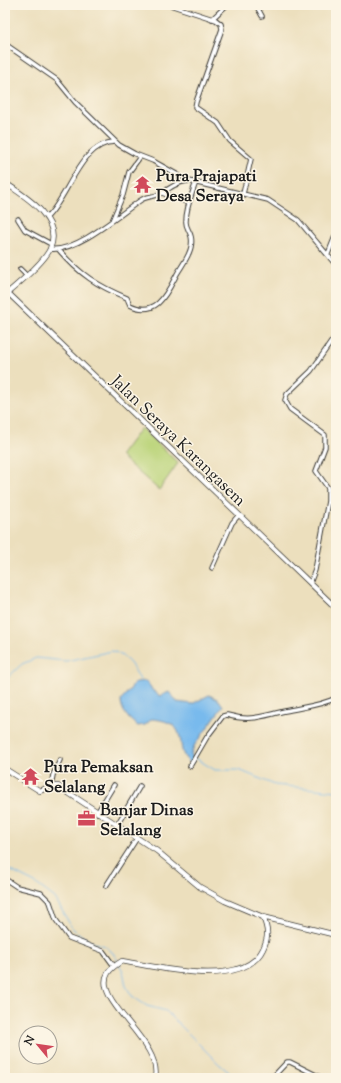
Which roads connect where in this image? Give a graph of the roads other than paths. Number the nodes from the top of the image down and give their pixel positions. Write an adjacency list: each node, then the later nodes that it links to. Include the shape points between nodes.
1 (170, 5): 5 (street)
2 (227, 5): 5 (street)
3 (256, 5): 4 (street)
4 (262, 16)
5 (212, 19): 13 (street, via 221,24 222,29 196,107 218,123 230,141 251,159)
6 (5, 44): 7 (street, via 57,80)
7 (115, 142): 8 (street); 15 (street, via 103,144 93,151 72,178 57,206)
8 (140, 157): 9 (street, via 153,161 178,176); 17 (street, via 129,172)
9 (180, 181): 10 (street); 12 (street)
10 (196, 182): 13 (street); 14 (street)
11 (5, 183): 15 (street, via 33,202)
12 (162, 193): 14 (street); 17 (street, via 144,198)
13 (243, 194): 21 (street, via 268,200 291,215)
14 (189, 203): 20 (street, via 185,222 192,234 190,252 165,298 149,307 142,309 130,305 127,298 98,285)
15 (46, 218): 19 (street, via 52,232)
16 (18, 219): 19 (street, via 25,230)
17 (112, 222): 20 (street)
18 (336, 234): 21 (street)
19 (51, 246): 20 (street); 24 (street, via 43,259)
20 (59, 250)
21 (328, 254): 22 (street)
22 (336, 265)
23 (20, 269): 24 (street)
24 (26, 275): 25 (street)
25 (6, 293): 29 (street, Jalan Seraya Karangasem)
26 (336, 335): 28 (street, via 310,371 287,394 285,400 290,409 325,435 325,447 316,471 328,488)
27 (336, 497): 28 (street)
28 (328, 501): 31 (street, via 315,570)
29 (238, 516): 30 (street, via 232,523); 31 (street, Jalan Seraya Karangasem)
30 (212, 568)
31 (310, 583): 32 (street, Jalan Seraya Karangasem)
32 (336, 608)
33 (336, 698): 35 (street, via 263,717 240,719 227,715 216,725)
34 (60, 760): 38 (street, via 53,774)
35 (190, 766)
36 (5, 769): 38 (street, via 40,791)
37 (114, 785): 40 (street)
38 (51, 786): 40 (street, via 58,786)
39 (140, 786): 41 (street)
40 (97, 813): 41 (street)
41 (117, 825): 42 (street)
42 (137, 838): 44 (street); 45 (street, via 157,850 208,892)
43 (5, 879): 49 (street, via 17,887 41,894 50,902 56,920 69,938 103,951)
44 (106, 886)
45 (263, 917): 46 (street); 47 (street)
46 (278, 921): 47 (street); 48 (street)
47 (267, 928): 49 (street, via 268,937 259,956 252,963 236,970 178,971 122,961)
48 (336, 935)
49 (115, 966): 50 (street, via 108,972 105,982 108,994 151,1053 156,1067)
50 (155, 1078)
51 (272, 1078): 52 (street, via 287,1062)
52 (322, 1078)

